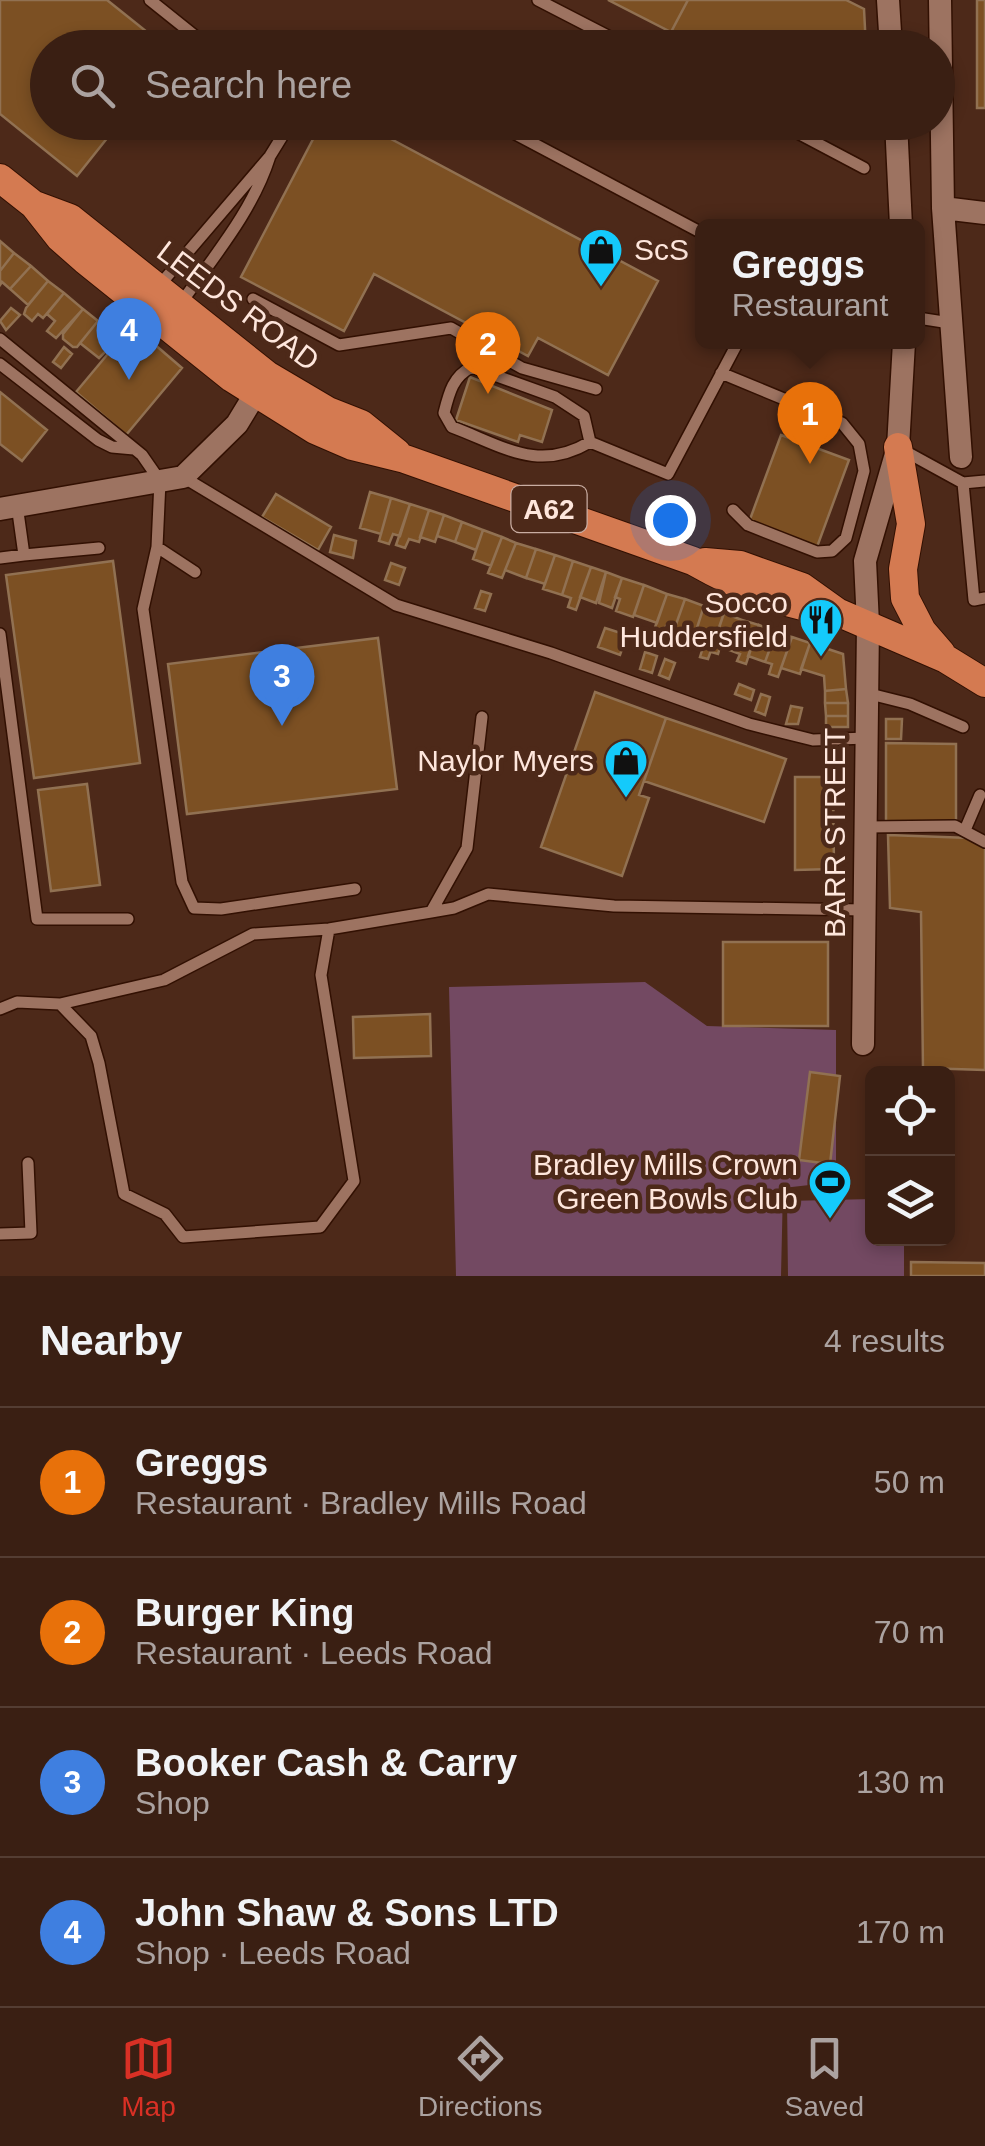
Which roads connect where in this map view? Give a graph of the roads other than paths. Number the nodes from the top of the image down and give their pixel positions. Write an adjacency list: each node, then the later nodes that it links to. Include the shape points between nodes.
1 (150, 0): 5 (lane)
2 (538, 0): 6 (lane)
3 (888, 0): 7 (street)
4 (940, 0): 8 (street)
5 (188, 30)
6 (596, 30)
7 (890, 30)
8 (940, 30)
9 (280, 140): 14 (lane)
10 (526, 140): 20 (lane)
11 (810, 140): 15 (lane)
12 (897, 140): 19 (street)
13 (942, 140): 17 (street)
14 (270, 156): 22 (lane); 22 (lane, via 244,215)
15 (864, 168)
16 (0, 178): 22 (main road, LEEDS ROAD / A62, via 60,238)
17 (943, 208): 18 (street); 24 (street)
18 (985, 213)
19 (901, 219)
20 (695, 229)
21 (252, 299): 31 (lane, via 338,345 450,328 522,368)
22 (164, 303): 30 (main road, LEEDS ROAD / A62)
23 (925, 319): 24 (lane)
24 (950, 324): 35 (street)
25 (0, 338): 33 (lane)
26 (734, 349): 29 (lane)
27 (904, 349): 34 (street, BARR STREET)
28 (0, 364): 33 (lane, via 98,440)
29 (721, 373): 32 (lane, via 668,474); 40 (lane, via 842,423 859,444 864,471 846,538 832,551 817,552 748,525)
30 (262, 385): 36 (street, via 237,424); 47 (main road, LEEDS ROAD / A62, via 352,446 693,561 738,586)
31 (596, 388)
32 (590, 442): 32 (lane, via 543,459 452,427 444,413 458,374 472,367 570,407 584,416)
33 (134, 448): 36 (lane)
34 (898, 448): 38 (lane); 47 (street, BARR STREET, via 865,561); 49 (main road, via 911,524 905,598)
35 (962, 457)
36 (172, 479): 39 (street); 41 (lane); 54 (lane, via 396,605 749,724 812,740)
37 (985, 482): 38 (lane)
38 (963, 483): 46 (lane, via 974,600)
39 (9, 507): 43 (lane)
40 (732, 510)
41 (156, 547): 45 (lane); 59 (lane, via 143,608 189,901 194,908 221,909)
42 (99, 548): 43 (lane)
43 (24, 555): 44 (lane)
44 (0, 558)
45 (196, 572)
46 (985, 598)
47 (868, 624): 49 (main road, LEEDS ROAD / A62); 51 (street, BARR STREET)
48 (0, 634): 62 (lane, via 38,918)
49 (946, 659): 50 (main road, LEEDS ROAD / A62)
50 (985, 683)
51 (866, 693): 53 (lane); 54 (street, BARR STREET)
52 (482, 716): 61 (lane, via 467,848)
53 (963, 727)
54 (866, 738): 56 (street, BARR STREET)
55 (980, 795): 57 (lane)
56 (866, 828): 57 (lane); 60 (street, BARR STREET)
57 (965, 830): 58 (lane)
58 (985, 842)
59 (354, 889)
60 (865, 910): 61 (lane, via 614,906 488,894); 66 (street, BARR STREET)
61 (431, 912): 63 (lane)
62 (128, 919)
63 (329, 929): 64 (lane, via 253,934 164,980); 64 (lane, via 321,975 354,1181 320,1227 183,1237 166,1214 124,1194 91,1036)
64 (60, 1004): 65 (lane, via 17,1002)
65 (0, 1009)
66 (863, 1044)
67 (28, 1164): 68 (lane, via 32,1233)
68 (0, 1234)

